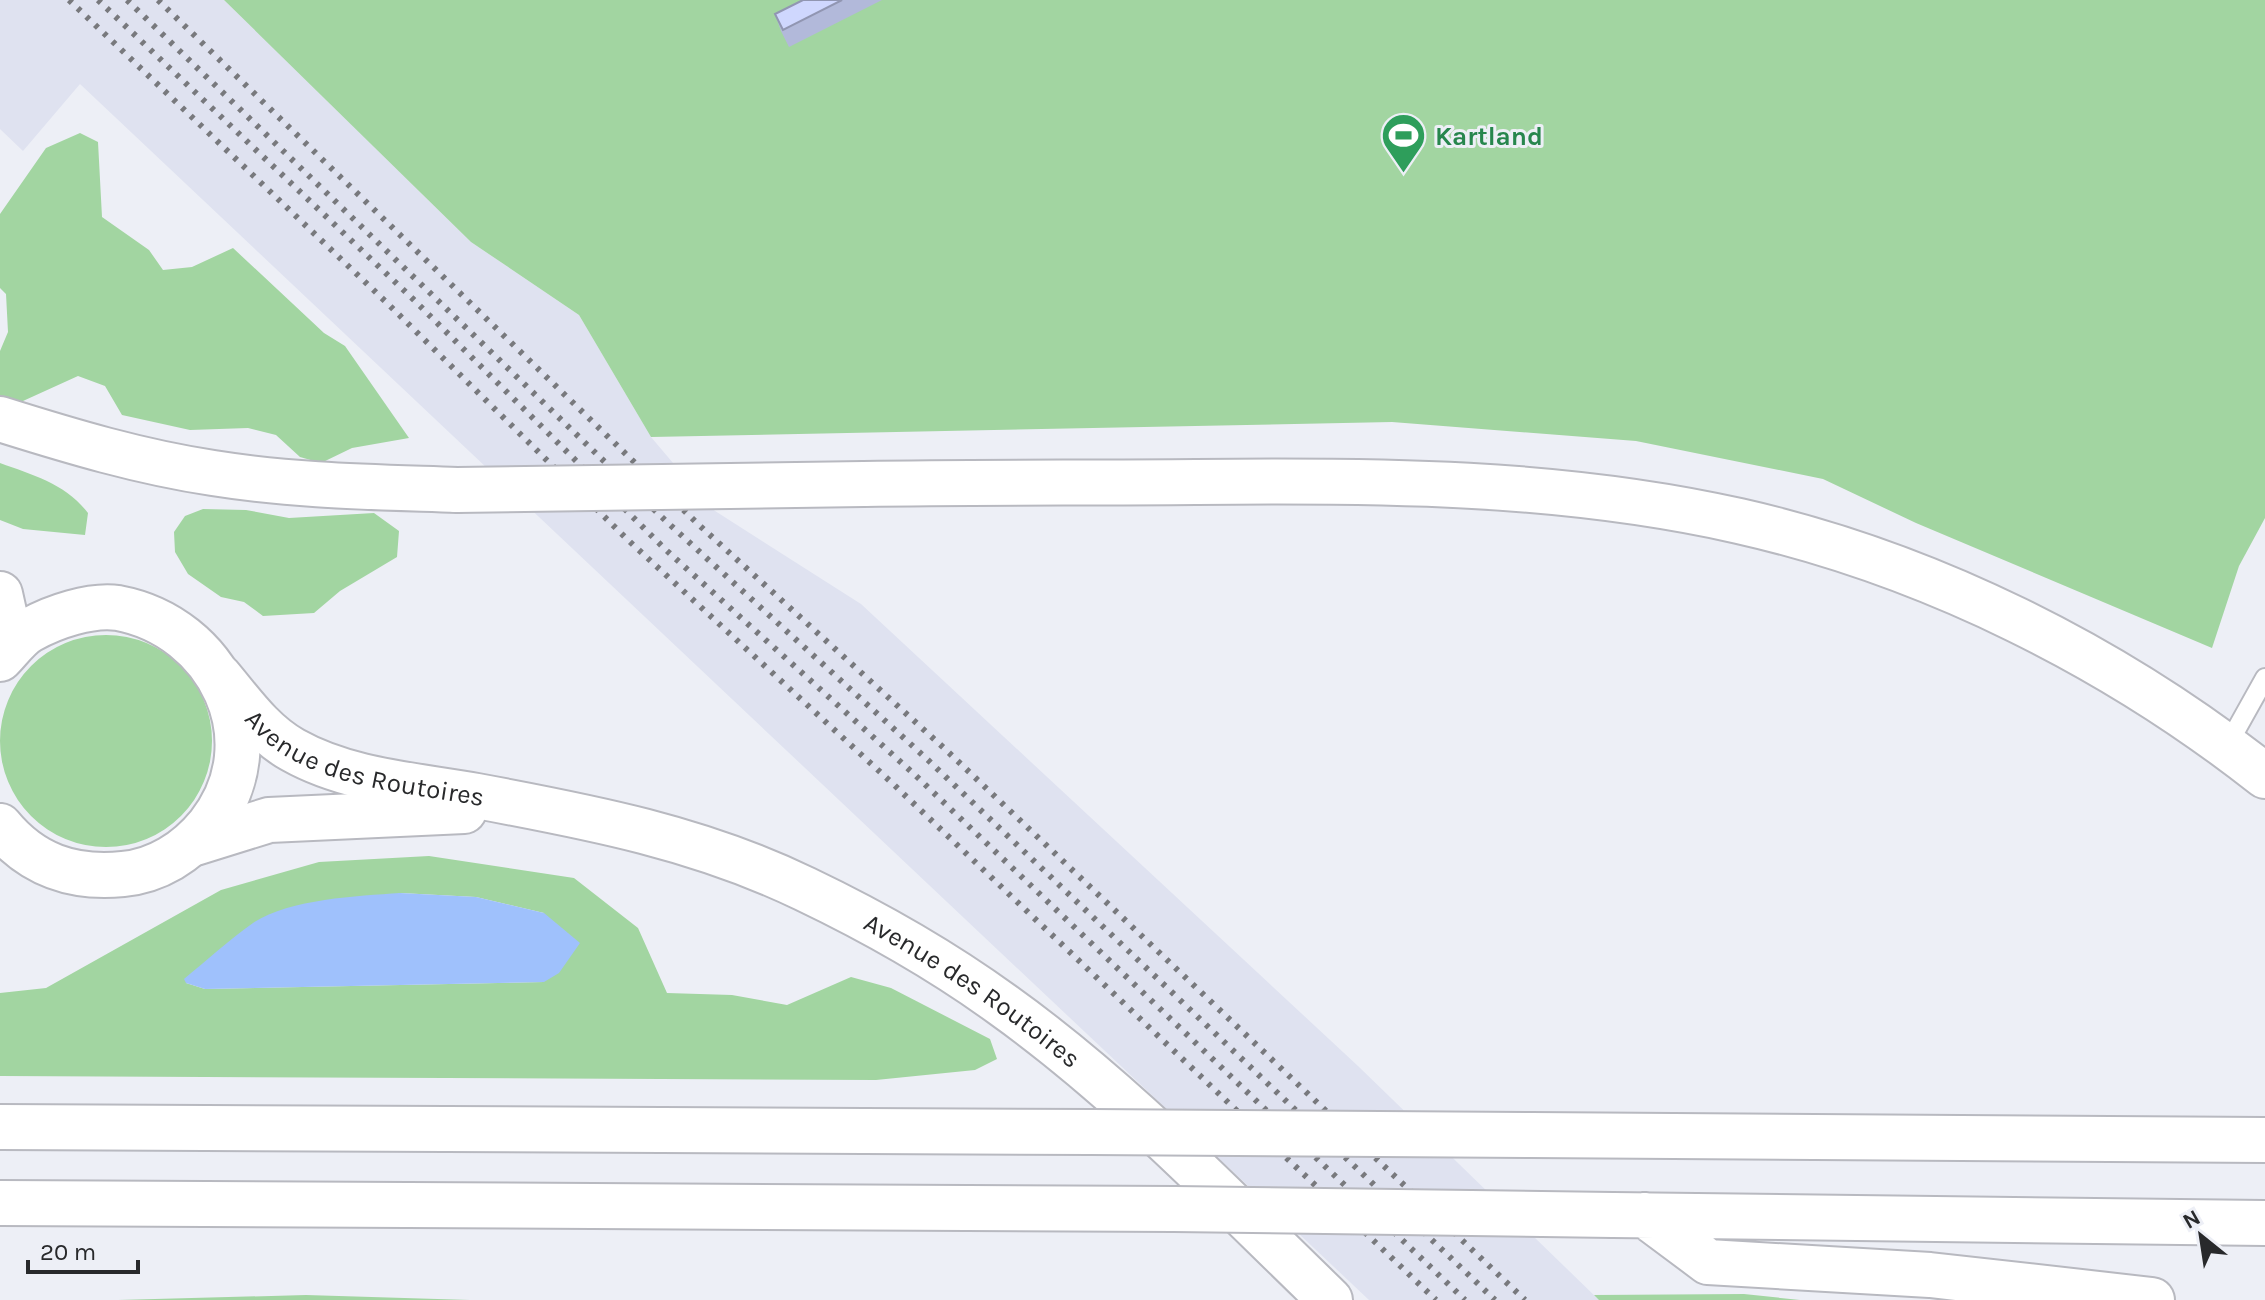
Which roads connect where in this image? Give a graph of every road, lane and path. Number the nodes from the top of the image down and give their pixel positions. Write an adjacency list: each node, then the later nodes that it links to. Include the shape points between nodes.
1 (0, 419): 7 (main road, bridge, via 93,448 213,473 327,486 457,490 1439,483 1595,497 1740,521 1877,562 1995,610 2106,667)
2 (0, 594): 3 (main road, via 6,621)
3 (0, 645)
4 (0, 659): 5 (main road, via 27,631 71,613 116,608 160,624 196,646)
5 (216, 673): 9 (main road, Avenue des Routoires, via 269,732 290,749 335,770); 11 (main road, via 238,718 237,763 224,805)
6 (2265, 678): 7 (lane)
7 (2227, 746): 8 (main road)
8 (2265, 776)
9 (538, 808): 11 (main road, Avenue des Routoires, via 269,820); 17 (main road, Avenue des Routoires, via 694,843 802,887 899,937 1003,1005 1102,1083)
10 (0, 826): 11 (main road, via 16,845 53,869 101,876 148,871)
11 (195, 843)
12 (0, 1127): 13 (main road, bridge)
13 (2265, 1140)
14 (0, 1203): 15 (main road, bridge)
15 (1629, 1215): 16 (main road); 18 (main road, via 1708,1262 1976,1279)
16 (2265, 1223)
17 (1330, 1300)
18 (2152, 1300)

